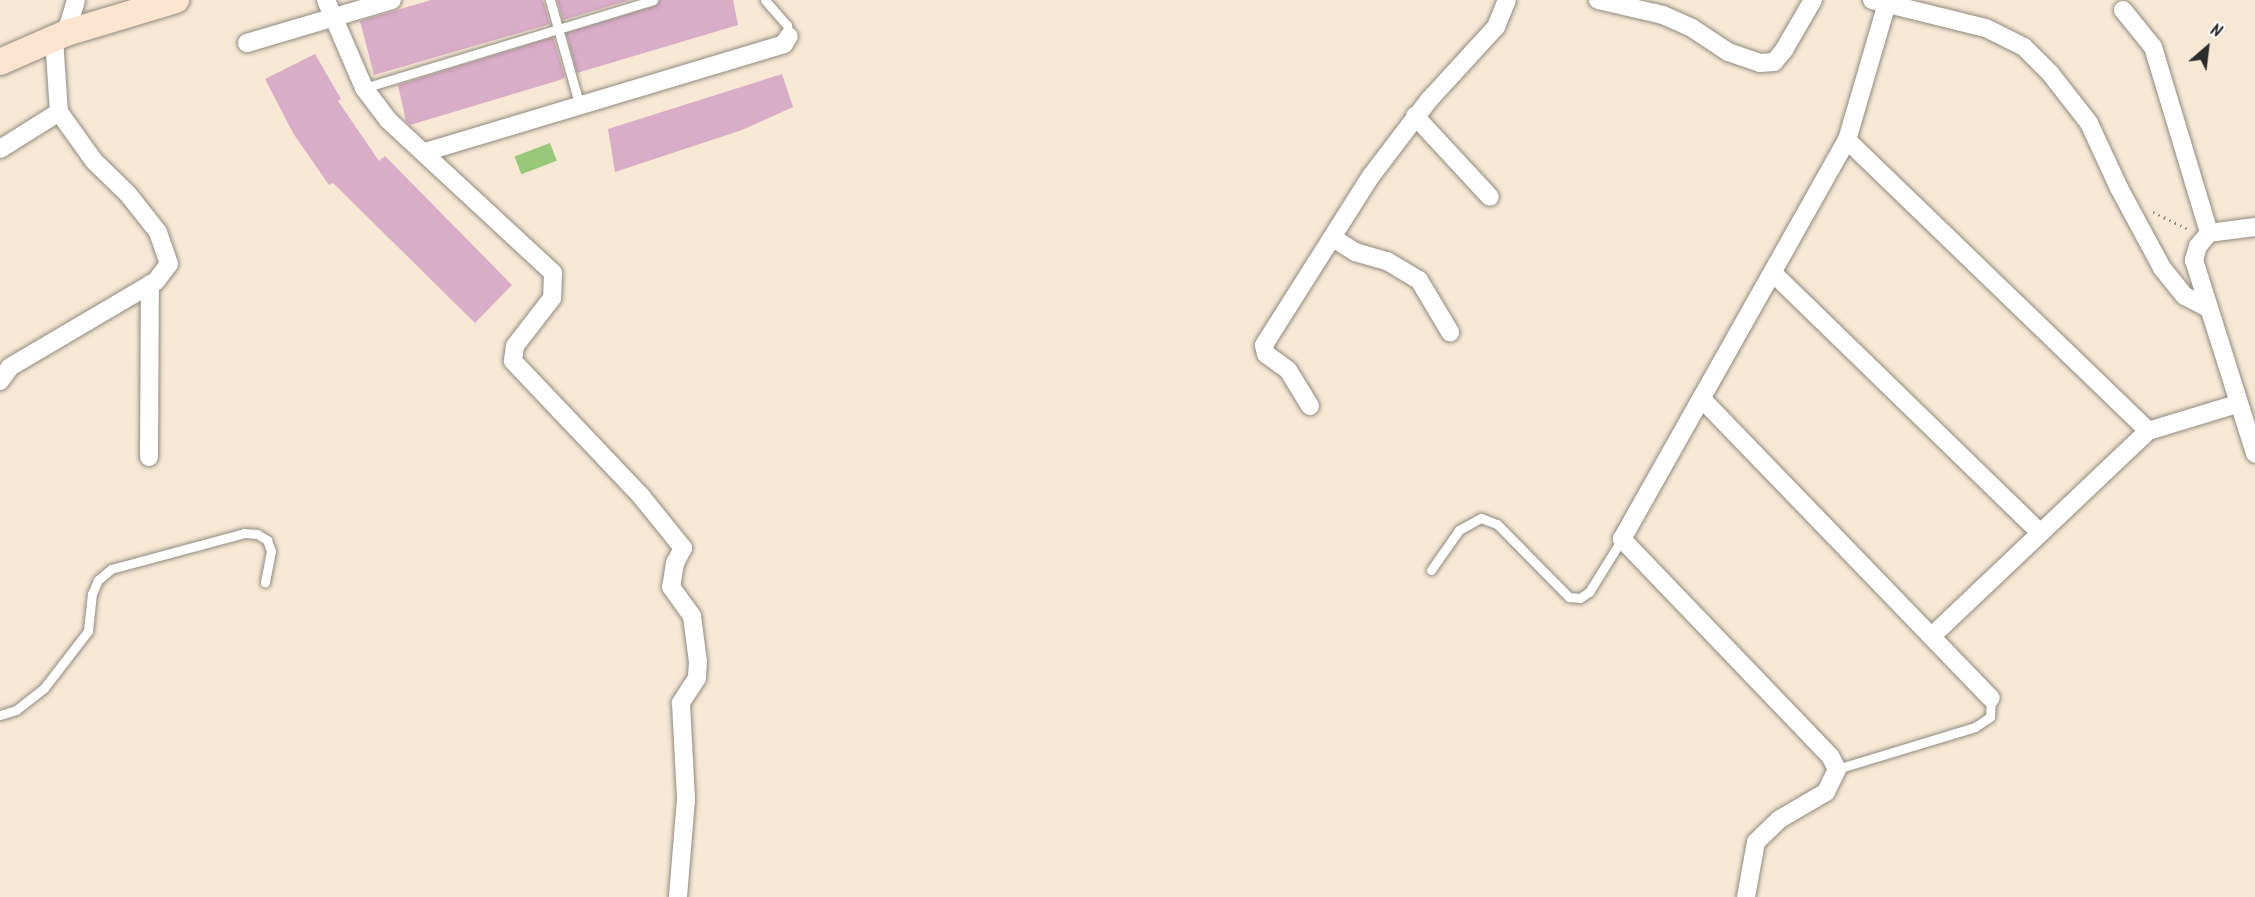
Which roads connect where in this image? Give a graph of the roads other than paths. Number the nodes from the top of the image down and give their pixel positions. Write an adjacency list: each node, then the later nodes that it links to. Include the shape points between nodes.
1 (76, 0): 15 (street)
2 (176, 0): 15 (main road)
3 (326, 0): 13 (street)
4 (392, 0): 13 (street)
5 (550, 0): 14 (lane)
6 (654, 0): 14 (lane)
7 (765, 0): 16 (lane, via 787,25)
8 (1507, 0): 22 (street, via 1496,27)
9 (1599, 0): 10 (street, via 1663,15 1692,28 1728,52 1760,63 1774,62)
10 (1813, 0)
11 (1882, 1): 23 (street); 32 (street, via 1986,28 2024,47 2050,72 2089,123 2163,268 2185,296)
12 (2123, 10): 28 (street, via 2152,47)
13 (333, 17): 17 (street); 19 (street)
14 (558, 30): 19 (lane); 20 (lane)
15 (60, 36): 18 (main road); 21 (street)
16 (789, 36): 20 (street, via 784,44)
17 (247, 43)
18 (0, 62)
19 (364, 88): 25 (street, via 388,120)
20 (580, 108): 25 (street)
21 (59, 112): 24 (street); 31 (street, via 94,161 128,194 158,232 169,264)
22 (1415, 116): 26 (street); 29 (street, via 1371,176)
23 (1847, 140): 30 (street); 38 (street)
24 (0, 149)
25 (425, 152): 49 (street, via 553,273 552,298 515,346 513,361 641,496 683,548 672,572 671,587 692,616 698,662 697,678 681,703 687,799)
26 (1490, 197)
27 (2255, 227): 28 (street)
28 (2207, 236): 32 (street, via 2198,246 2194,260)
29 (1334, 238): 33 (street, via 1355,252 1387,261 1419,279); 37 (street, via 1264,345 1266,354 1295,380)
30 (1773, 273): 35 (street); 41 (street)
31 (150, 284): 34 (street, via 10,367); 40 (street)
32 (2209, 309): 36 (street)
33 (1450, 332)
34 (0, 381)
35 (1701, 398): 42 (street); 45 (street)
36 (2237, 404): 38 (street); 39 (street)
37 (1310, 406)
38 (2148, 431): 41 (street)
39 (2255, 454)
40 (148, 457)
41 (2039, 532): 45 (street)
42 (1622, 539): 43 (lane, via 1589,592 1580,598 1569,597 1497,524 1481,518 1459,530); 48 (street, via 1830,756)
43 (1431, 570)
44 (265, 582): 47 (lane, via 271,551 267,540 257,534 244,533 111,569 98,580 92,594 88,631 44,688 16,710)
45 (1932, 636): 46 (street)
46 (1991, 698): 48 (lane, via 1990,717 1975,727)
47 (0, 715)
48 (1838, 769): 50 (street, via 1826,792 1780,819 1756,842)
49 (678, 897)
50 (1746, 897)

